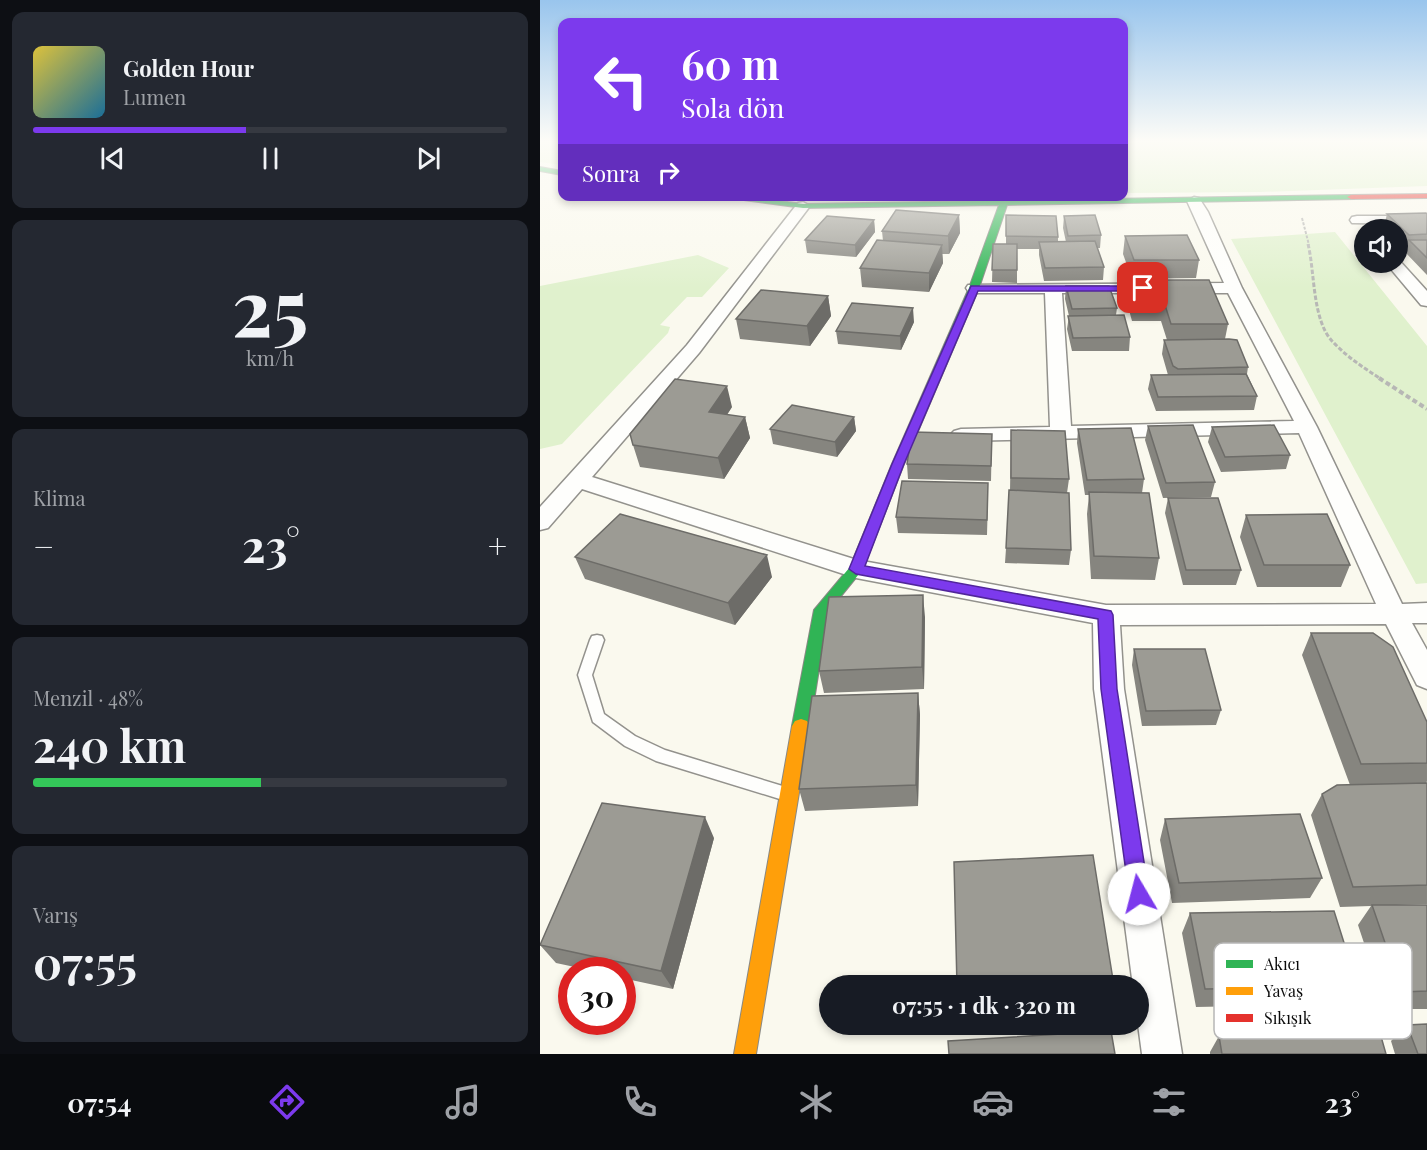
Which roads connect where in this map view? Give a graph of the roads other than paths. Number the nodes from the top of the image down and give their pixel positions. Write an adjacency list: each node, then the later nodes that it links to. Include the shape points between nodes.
1 (1427, 196): 3 (street)
2 (742, 201): 7 (street)
3 (1341, 203): 4 (street); 5 (street); 5 (street, via 1299,210); 8 (street)
4 (1427, 206)
5 (1197, 207): 6 (street); 16 (street)
6 (1002, 211): 7 (street); 14 (street)
7 (798, 212): 21 (street, via 693,348)
8 (1355, 219)
9 (1427, 220): 10 (street)
10 (1408, 222)
11 (1402, 273): 13 (street)
12 (1427, 280): 13 (street)
13 (1410, 282): 17 (street)
14 (974, 288): 15 (street); 20 (street)
15 (1053, 288): 16 (street); 19 (street)
16 (1234, 288): 18 (street)
17 (1427, 301)
18 (1307, 427): 19 (street); 25 (street)
19 (1061, 433): 20 (street)
20 (910, 436): 23 (street)
21 (577, 480): 22 (street); 23 (street)
22 (540, 522)
23 (856, 569): 26 (street); 29 (street, via 821,610)
24 (1427, 613): 25 (street)
25 (1394, 614): 26 (street); 28 (street)
26 (1106, 615): 31 (street, via 1109,689)
27 (597, 640): 29 (lane, via 585,675 598,718 630,741 662,756)
28 (1427, 677)
29 (790, 795): 30 (street)
30 (745, 1054)
31 (1162, 1054)

